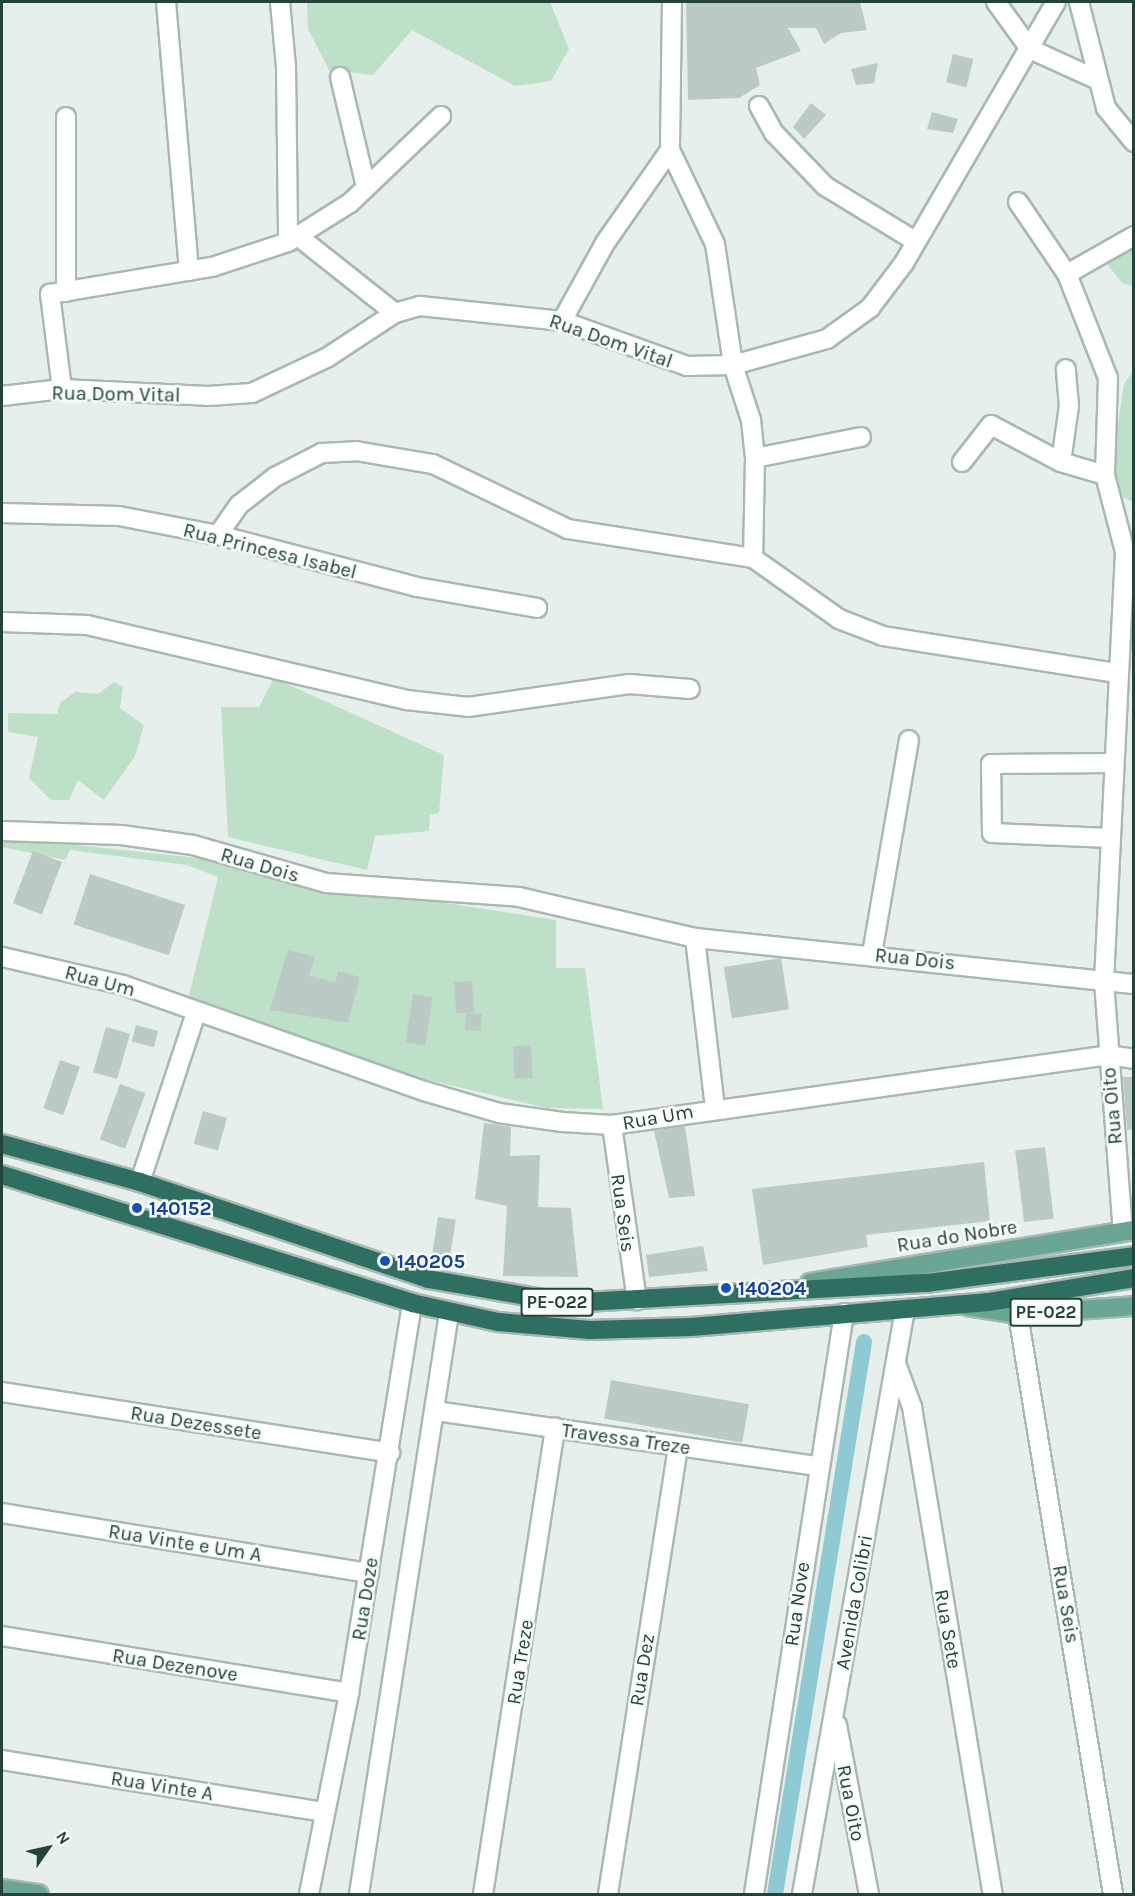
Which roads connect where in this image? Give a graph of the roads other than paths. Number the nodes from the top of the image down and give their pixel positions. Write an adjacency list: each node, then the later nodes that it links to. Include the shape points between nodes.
1 (166, 2): 20 (street)
2 (280, 2): 18 (street)
3 (672, 2): 14 (street)
4 (996, 2): 7 (street)
5 (1056, 2): 7 (street, Rua Dom Vital)
6 (1079, 2): 9 (street)
7 (1030, 49): 9 (street); 19 (street, Rua Dom Vital)
8 (340, 77): 15 (street)
9 (1098, 80): 13 (street, via 1106,108)
10 (759, 106): 19 (street, via 774,133 825,186)
11 (441, 116): 15 (street)
12 (66, 117): 22 (street)
13 (1134, 142)
14 (670, 150): 24 (street, via 605,243); 25 (street, via 715,244)
15 (366, 187): 18 (street)
16 (1018, 202): 21 (street, Rua Oito)
17 (1134, 236): 21 (street)
18 (294, 239): 20 (street); 23 (street)
19 (915, 241): 25 (street, Rua Dom Vital, via 870,308 845,329)
20 (189, 272): 22 (street)
21 (1067, 274): 33 (street, Rua Oito, via 1108,378)
22 (66, 292): 27 (street, via 50,294)
23 (395, 313): 24 (street, Rua Dom Vital, via 420,306 452,307); 27 (street, Rua Dom Vital, via 328,357 252,393 208,396)
24 (562, 321): 25 (street, Rua Dom Vital, via 687,366)
25 (733, 365): 30 (street, via 751,420)
26 (1066, 369): 32 (street, via 1069,406)
27 (62, 390): 28 (street, Rua Dom Vital)
28 (2, 396)
29 (861, 437): 30 (street)
30 (755, 458): 37 (street)
31 (962, 462): 32 (street, via 991,425)
32 (1061, 462): 33 (street)
33 (1105, 475): 35 (street, Rua Oito)
34 (2, 513): 36 (street, Rua Princesa Isabel, via 118,516)
35 (1128, 531): 40 (street, Rua Oito)
36 (218, 535): 37 (street, via 239,505 275,477 322,453 356,451 433,464 568,529); 38 (street, Rua Princesa Isabel, via 417,587)
37 (753, 558): 40 (street, via 839,619 883,636)
38 (537, 608)
39 (2, 622): 41 (street, via 87,625 407,700 468,707 629,684)
40 (1116, 673): 43 (street, Rua Oito)
41 (690, 689)
42 (909, 740): 47 (street)
43 (1113, 763): 45 (street, Rua Oito); 45 (street, via 991,764 992,834)
44 (2, 831): 46 (street, Rua Dois, via 121,835 193,845 326,883 519,897)
45 (1110, 838): 49 (street, Rua Oito)
46 (696, 938): 47 (street, Rua Dois); 54 (street)
47 (872, 954): 49 (street, Rua Dois)
48 (2, 957): 51 (street, Rua Um, via 123,985)
49 (1104, 981): 50 (street, Rua Dois); 52 (street, Rua Oito)
50 (1134, 984)
51 (196, 1013): 55 (street, Rua Um, via 499,1113); 58 (street)
52 (1107, 1055): 53 (street, Rua Um); 54 (street, Rua Um); 59 (street, Rua Oito)
53 (1134, 1059)
54 (715, 1107): 55 (street, Rua Um)
55 (612, 1125): 63 (street, Rua Seis)
56 (2, 1144): 58 (highway, PE-022)
57 (2, 1175): 64 (highway, PE-022)
58 (140, 1182): 63 (highway, PE-022, via 428,1279 567,1303)
59 (1128, 1231): 62 (main road, Rua do Nobre)
60 (1134, 1256): 62 (highway, PE-022, via 927,1283)
61 (1134, 1278): 65 (highway, PE-022)
62 (787, 1287): 63 (highway, PE-022)
63 (637, 1300)
64 (412, 1303): 68 (highway, PE-022); 76 (street, Rua Doze)
65 (960, 1305): 67 (highway, PE-022); 70 (main road, PE-022)
66 (1134, 1306): 70 (main road, PE-022)
67 (905, 1309): 69 (highway, PE-022); 71 (street, Avenida Colibri)
68 (449, 1313): 69 (highway, PE-022, via 590,1330); 73 (street, Rua Doze)
69 (844, 1313): 77 (street, Rua Nove)
70 (1018, 1314): 95 (street, Rua Seis)
71 (897, 1365): 82 (street, Avenida Colibri); 94 (street, Rua Sete, via 912,1407)
72 (2, 1392): 76 (street, Rua Dezessete)
73 (435, 1411): 74 (street, Travessa Treze); 88 (street, Rua Doze)
74 (555, 1428): 75 (street, Travessa Treze); 89 (street, Rua Treze)
75 (678, 1446): 77 (street, Travessa Treze); 90 (street, Rua Dez)
76 (390, 1454): 79 (street, Rua Doze)
77 (817, 1466): 91 (street, Rua Nove)
78 (2, 1513): 79 (street, Rua Vinte e Um A)
79 (369, 1573): 81 (street, Rua Doze)
80 (2, 1636): 81 (street, Rua Dezenove)
81 (349, 1693): 84 (street, Rua Doze)
82 (834, 1712): 92 (street, Avenida Colibri); 93 (street, Rua Oito)
83 (2, 1760): 84 (street, Rua Vinte A)
84 (322, 1812): 87 (street, Rua Doze)
85 (2, 1889): 86 (main road)
86 (39, 1894)
87 (309, 1894)
88 (359, 1894)
89 (483, 1894)
90 (608, 1894)
91 (754, 1894)
92 (802, 1894)
93 (868, 1894)
94 (993, 1894)
95 (1113, 1894)

